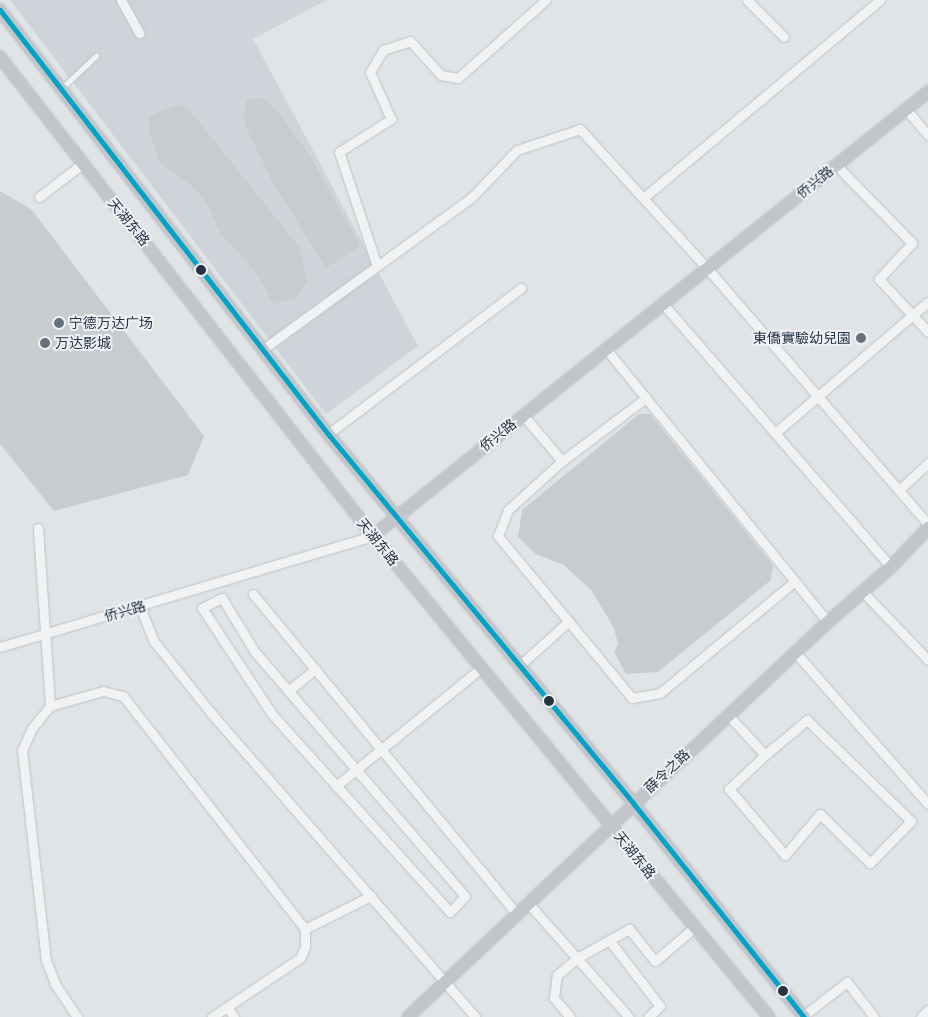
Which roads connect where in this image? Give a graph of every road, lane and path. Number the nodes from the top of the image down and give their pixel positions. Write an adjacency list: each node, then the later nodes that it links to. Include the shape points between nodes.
1 (121, 0): 6 (street)
2 (546, 0): 18 (street, via 458,78 441,74 410,41 383,50 370,72 391,119 339,152)
3 (747, 0): 7 (street)
4 (880, 0): 17 (street)
5 (0, 10): 10 (main road, 天湖东路)
6 (139, 33)
7 (784, 37)
8 (96, 56): 10 (lane)
9 (0, 57): 14 (main road, 天湖东路)
10 (62, 89): 25 (main road, 天湖东路)
11 (928, 92): 12 (main road, 侨兴路)
12 (906, 109): 13 (street); 15 (main road, 侨兴路)
13 (928, 135)
14 (82, 164): 16 (street); 39 (main road, 天湖东路)
15 (836, 165): 19 (main road, 侨兴路); 23 (street, via 912,243 879,279)
16 (39, 197)
17 (643, 198): 18 (street, via 580,129 517,150 471,198); 19 (street)
18 (376, 266): 25 (street)
19 (707, 268): 22 (main road, 侨兴路); 28 (street)
20 (522, 288): 31 (street)
21 (928, 302): 23 (street)
22 (664, 305): 26 (main road, 侨兴路); 30 (street)
23 (913, 315): 24 (street); 28 (street)
24 (928, 332)
25 (263, 349): 31 (main road, 天湖东路)
26 (606, 349): 27 (street); 29 (main road, 侨兴路)
27 (646, 398): 32 (street); 41 (street)
28 (819, 398): 30 (street); 34 (street)
29 (523, 415): 32 (street); 35 (main road, 侨兴路)
30 (775, 433): 40 (street)
31 (328, 434): 35 (main road, 天湖东路)
32 (562, 461): 45 (street, via 508,510 498,536)
33 (928, 463): 34 (street)
34 (899, 490): 36 (street)
35 (396, 517): 39 (main road, 侨兴路); 51 (main road, 天湖东路)
36 (928, 524)
37 (38, 528): 47 (street)
38 (928, 528): 40 (main road, 薛令之路)
39 (373, 536): 44 (street, 侨兴路); 52 (main road, 天湖东路)
40 (891, 567): 42 (main road, 薛令之路)
41 (795, 581): 45 (street, via 660,693 632,698); 46 (street)
42 (863, 592): 46 (main road, 薛令之路); 50 (street)
43 (254, 594): 53 (street)
44 (140, 607): 47 (street, 侨兴路); 64 (street, via 158,647 212,714)
45 (569, 621): 51 (street)
46 (828, 622): 49 (main road, 薛令之路)
47 (47, 632): 48 (street, 侨兴路); 55 (street)
48 (0, 647)
49 (795, 652): 56 (main road, 薛令之路); 62 (street)
50 (928, 660)
51 (519, 666): 61 (main road, 天湖东路)
52 (481, 668): 57 (street); 63 (main road, 天湖东路)
53 (315, 669): 54 (street); 57 (street)
54 (288, 691): 59 (street); 60 (street, via 255,652 222,598 202,608 272,714)
55 (50, 706): 68 (street, via 103,691 123,696); 76 (street, via 32,728 22,750 46,960 55,984)
56 (728, 715): 58 (street); 61 (main road, 薛令之路)
57 (380, 748): 59 (street); 66 (street)
58 (765, 754): 58 (street, via 807,720 912,821 870,863 820,814 786,855 729,788)
59 (356, 769): 60 (street); 60 (street, via 465,896 450,912)
60 (336, 786)
61 (633, 803): 63 (main road, 薛令之路); 75 (main road, 天湖东路)
62 (928, 804)
63 (611, 825): 65 (main road, 薛令之路); 67 (main road, 天湖东路)
64 (371, 896): 68 (street); 71 (street)
65 (528, 903): 66 (main road, 薛令之路); 70 (street)
66 (517, 914): 71 (main road, 薛令之路)
67 (695, 928): 69 (street, via 655,962 629,930); 74 (main road, 天湖东路)
68 (305, 929): 72 (street, via 305,947 300,958)
69 (609, 940): 70 (street); 83 (street, via 660,1006)
70 (577, 958): 81 (street, via 557,975 554,998); 82 (street)
71 (444, 982): 79 (main road, 薛令之路); 80 (street)
72 (228, 1007): 77 (street); 78 (street)
73 (928, 1010): 85 (street)
74 (764, 1015)
75 (804, 1016): 84 (street, via 847,982)
76 (77, 1017)
77 (212, 1017)
78 (234, 1017)
79 (408, 1017)
80 (475, 1017)
81 (570, 1017)
82 (629, 1017)
83 (648, 1017)
84 (874, 1017)
85 (921, 1017)

